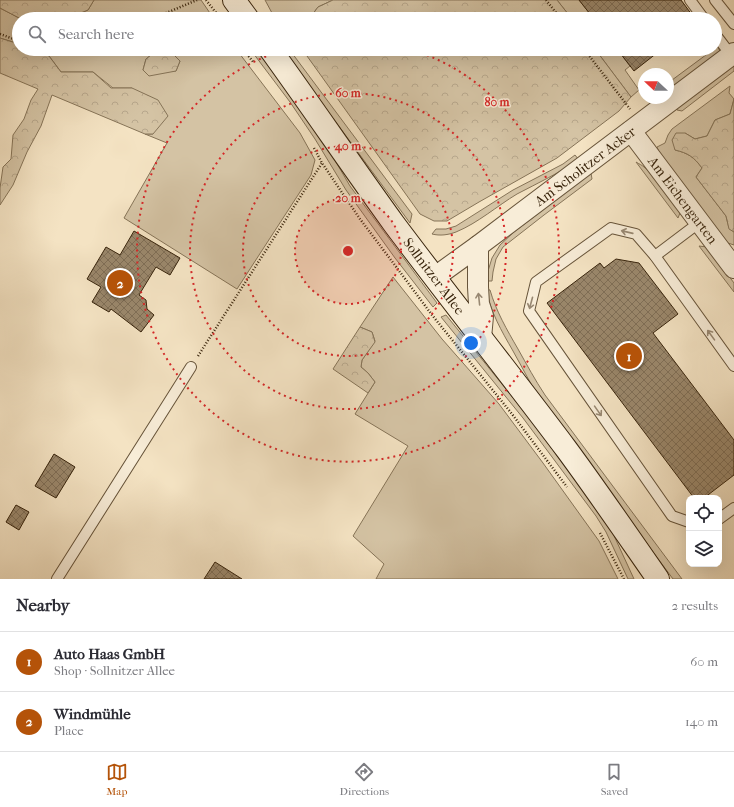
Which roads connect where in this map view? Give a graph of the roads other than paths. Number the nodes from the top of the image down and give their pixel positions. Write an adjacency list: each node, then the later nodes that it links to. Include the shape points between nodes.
1 (234, 0): 4 (main road)
2 (690, 0): 5 (lane)
3 (715, 0): 6 (lane)
4 (243, 12)
5 (699, 12)
6 (734, 24)
7 (722, 42): 8 (lane)
8 (732, 54): 10 (street, Am Scholitzer Acker)
9 (275, 56): 15 (main road, Sollnitzer Allee)
10 (636, 128): 11 (street, Am Eichengarten); 12 (street, Am Scholitzer Acker)
11 (700, 222): 13 (lane); 14 (street, Am Eichengarten)
12 (478, 246): 15 (street, Am Scholitzer Acker); 16 (street, one-way to 12, via 483,316 478,286)
13 (655, 256): 17 (lane, one-way to 13); 21 (lane, one-way to 21, via 636,234 611,228 536,282 529,311 672,516)
14 (734, 268)
15 (435, 277): 16 (main road, Sollnitzer Allee)
16 (481, 338): 22 (main road, Sollnitzer Allee, via 567,450)
17 (734, 366)
18 (191, 367): 23 (lane)
19 (734, 508): 20 (lane)
20 (722, 517)
21 (686, 521)
22 (656, 578)
23 (57, 579)

